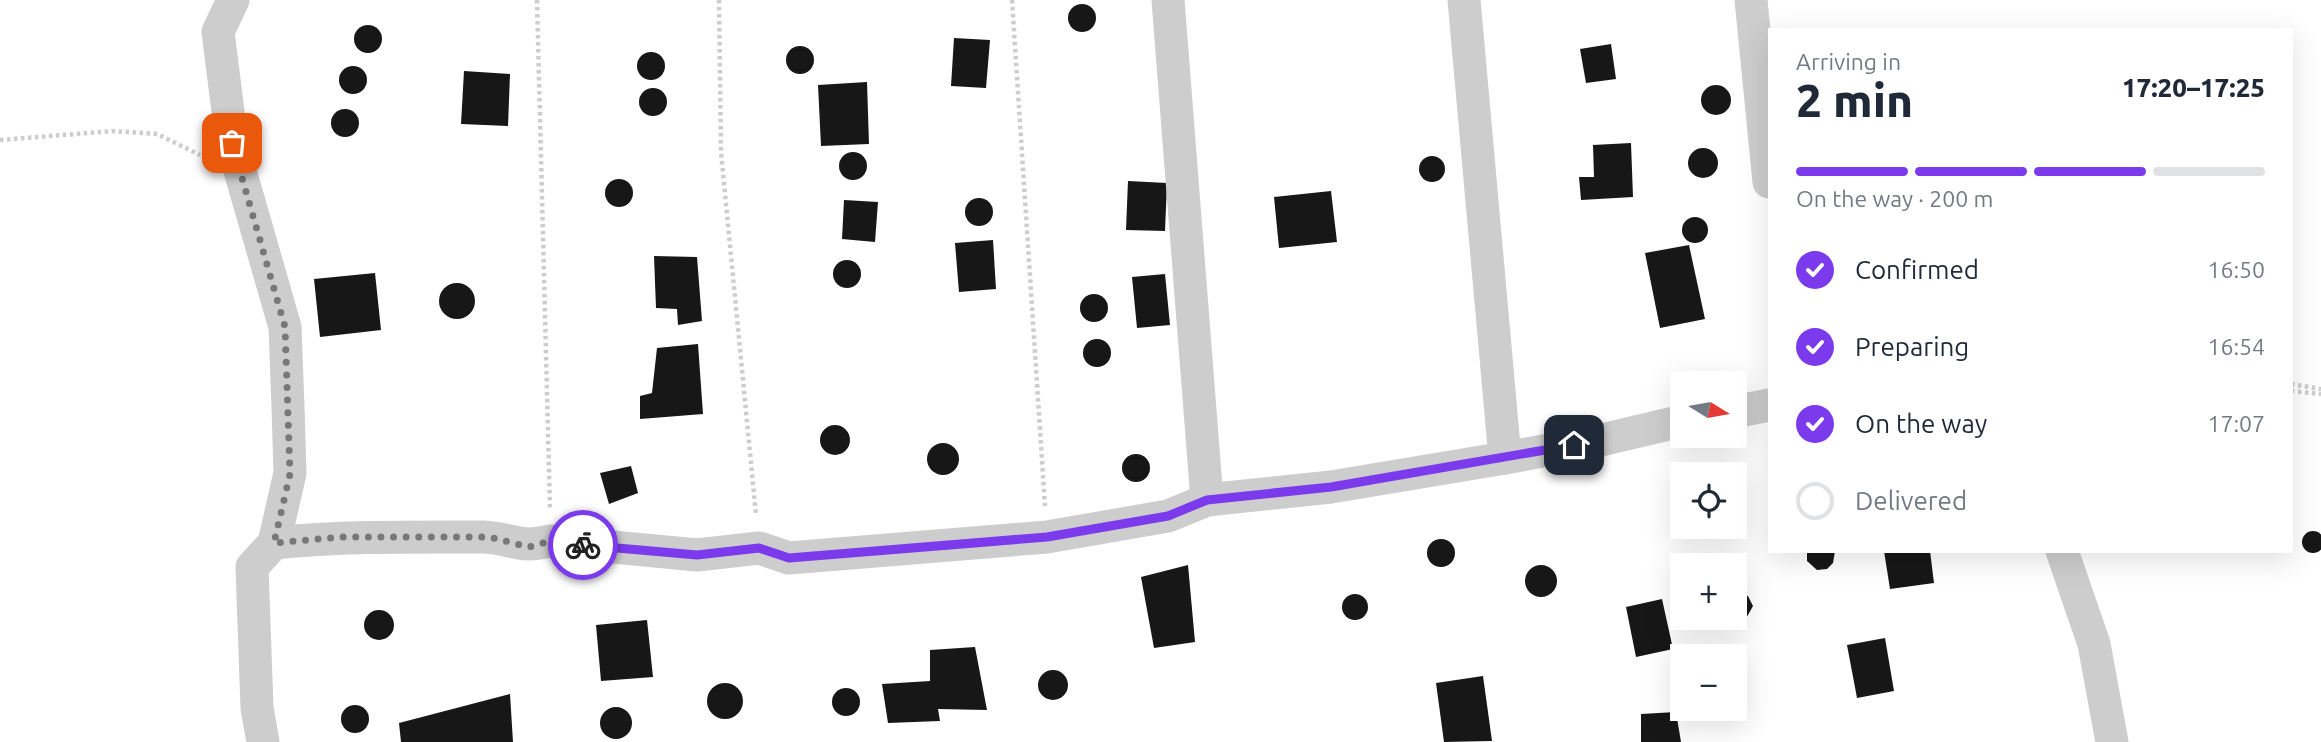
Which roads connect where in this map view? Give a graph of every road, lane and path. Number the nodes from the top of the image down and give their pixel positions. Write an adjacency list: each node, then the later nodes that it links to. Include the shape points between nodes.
1 (233, 0): 10 (street, via 218,32 232,143)
2 (537, 0): 21 (path)
3 (719, 0): 23 (path, via 721,152)
4 (1012, 0): 20 (path)
5 (1168, 0): 19 (street)
6 (1464, 0): 18 (street)
7 (1751, 0): 9 (street)
8 (0, 141): 10 (path, via 113,131 157,134 200,155)
9 (1768, 172)
10 (246, 188): 22 (street, via 285,327 290,474)
11 (2293, 384): 12 (path)
12 (2321, 388)
13 (2293, 391): 14 (path)
14 (2321, 394)
15 (1768, 405): 16 (street)
16 (1747, 409)
17 (1670, 424): 18 (street)
18 (1505, 458): 19 (street, via 1331,487)
19 (1207, 500): 20 (street, via 1168,516)
20 (1047, 537): 23 (street, via 789,558)
21 (550, 541): 22 (street, via 529,547 489,537 342,537); 23 (street, via 697,555)
22 (274, 543): 25 (street, via 252,567 257,708)
23 (759, 548)
24 (2063, 553): 26 (street, via 2094,644)
25 (263, 742)
26 (2112, 742)

